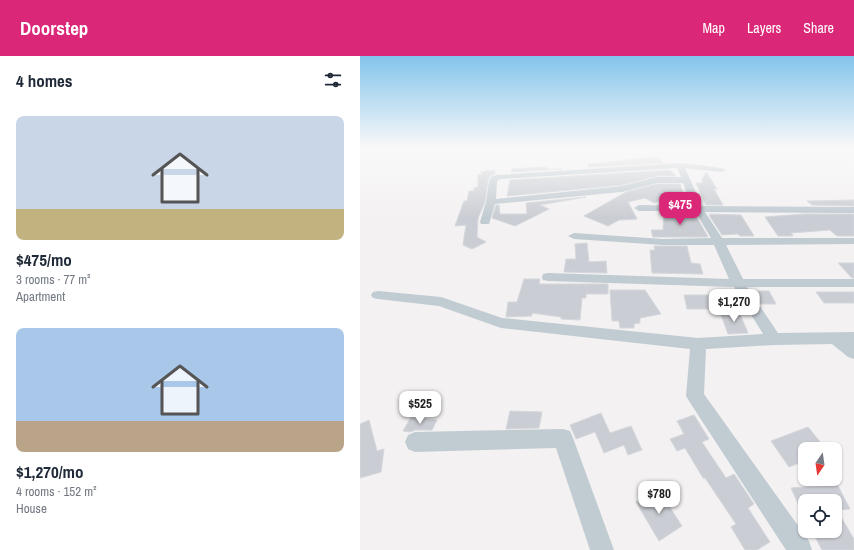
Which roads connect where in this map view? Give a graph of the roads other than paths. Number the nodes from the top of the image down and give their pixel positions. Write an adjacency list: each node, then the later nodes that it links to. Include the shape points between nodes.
1 (589, 171): 4 (street, via 499,177 493,181)
2 (682, 171): 3 (street)
3 (685, 180): 4 (street, via 657,180 622,189); 6 (street)
4 (491, 202): 8 (street)
5 (639, 208): 6 (street)
6 (698, 209): 7 (street); 10 (street)
7 (854, 210)
8 (485, 222)
9 (574, 236): 10 (street, via 663,242)
10 (718, 241): 11 (street); 13 (street)
11 (854, 241)
12 (548, 276): 13 (street)
13 (738, 283): 14 (street); 18 (street)
14 (854, 283)
15 (378, 295): 19 (street, via 441,302 501,322)
16 (835, 338): 17 (street); 18 (street); 20 (street)
17 (854, 338)
18 (774, 339): 19 (street)
19 (698, 344): 23 (street, via 696,396)
20 (854, 353)
21 (415, 442): 22 (street, via 563,438)
22 (602, 550)
23 (800, 550)

